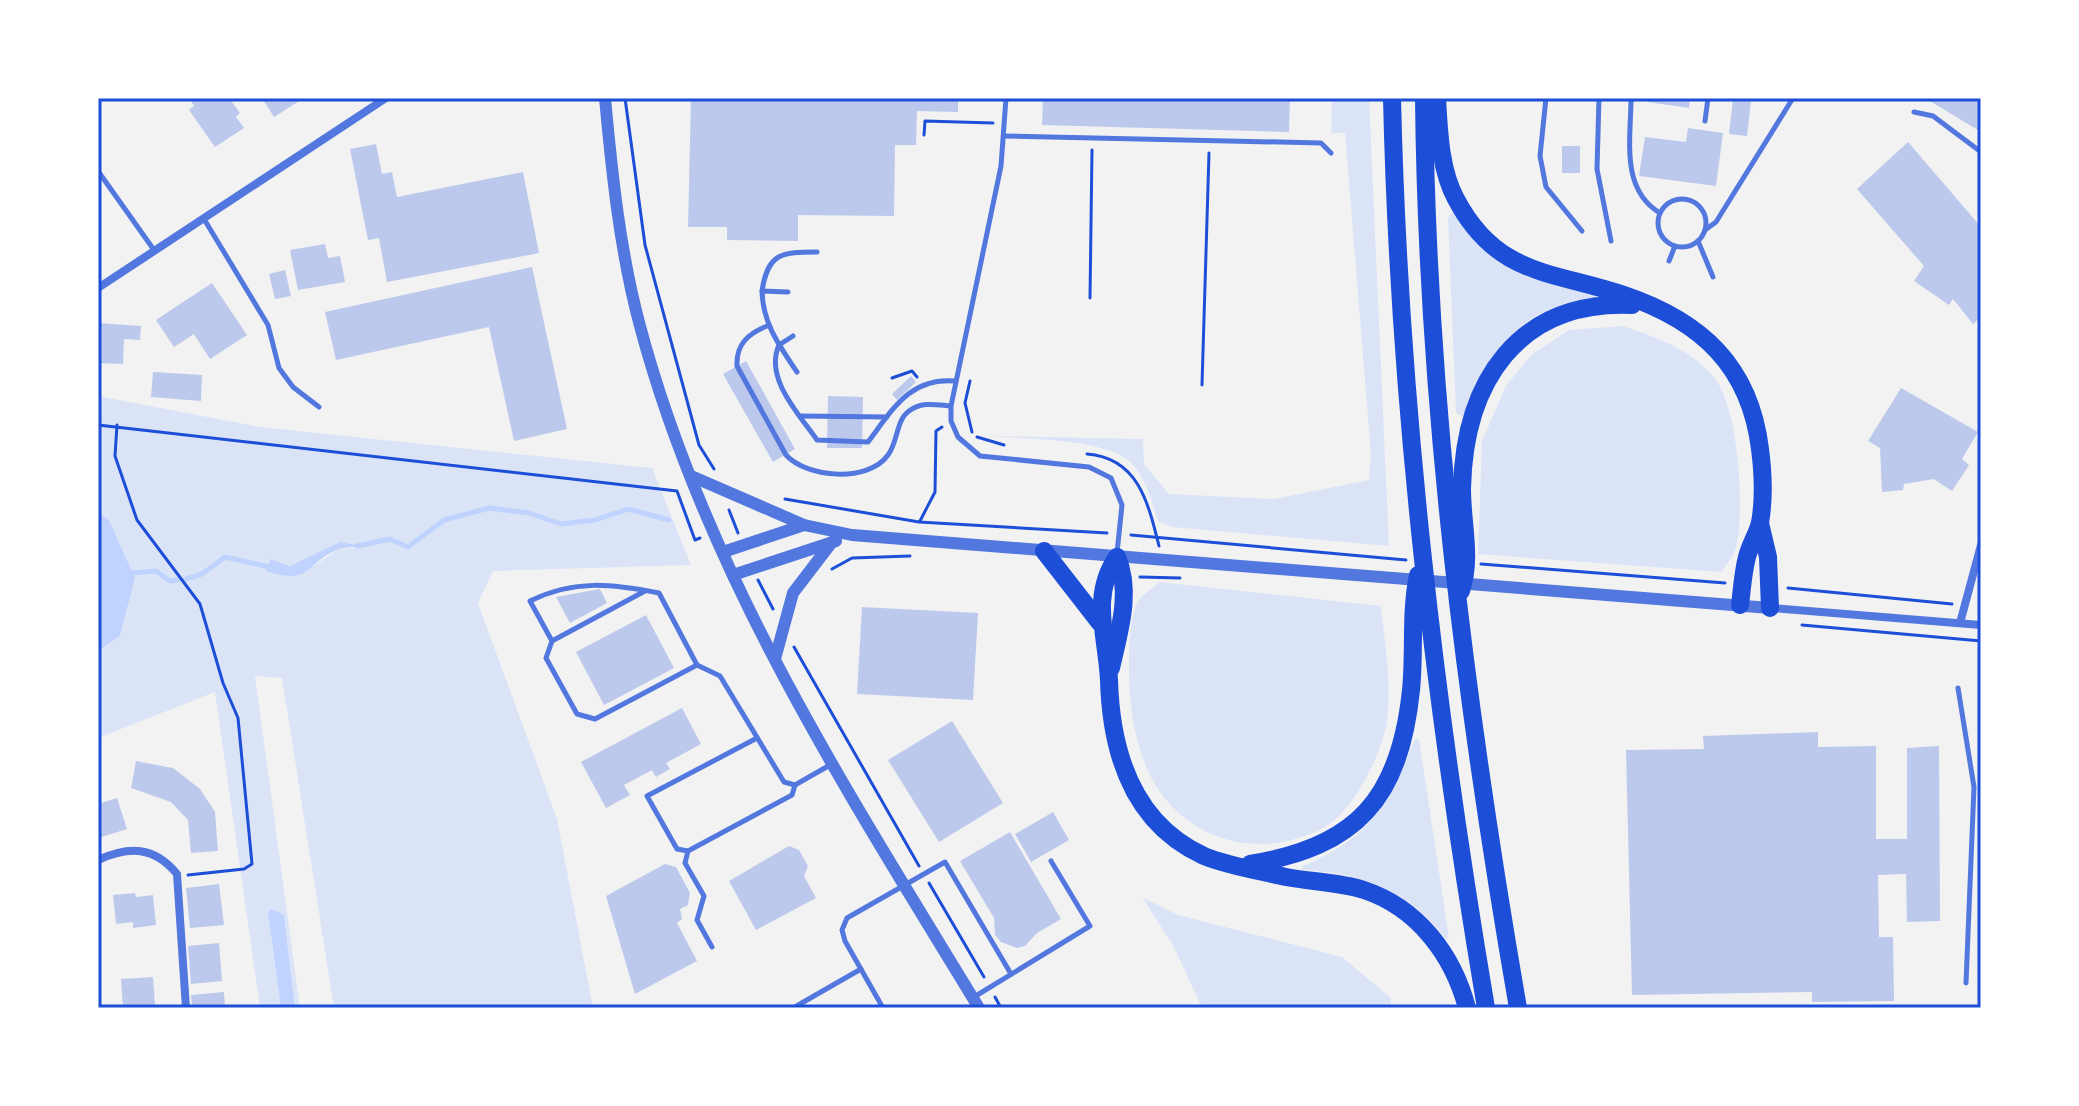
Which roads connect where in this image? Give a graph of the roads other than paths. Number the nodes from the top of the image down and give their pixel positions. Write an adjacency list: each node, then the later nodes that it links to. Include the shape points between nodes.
1 (386, 98): 19 (street)
2 (605, 98): 42 (street, via 622,242 639,324)
3 (1006, 98): 14 (lane)
4 (1392, 98): 51 (highway, via 1395,231)
5 (1424, 98): 54 (highway, via 1426,225 1447,510)
6 (1437, 98): 32 (highway, via 1455,199 1486,238 1527,268)
7 (1546, 98): 21 (lane, via 1540,156 1546,187)
8 (1599, 98): 22 (lane, via 1597,169)
9 (1631, 98): 18 (lane, via 1634,189)
10 (1708, 98): 13 (lane)
11 (1793, 98): 20 (lane, via 1716,222)
12 (1914, 112): 15 (lane, via 1933,116)
13 (1705, 121)
14 (1005, 136): 16 (lane, via 1321,143); 37 (lane)
15 (1981, 152)
16 (1331, 153)
17 (98, 171): 25 (lane)
18 (1660, 213): 20 (lane, via 1679,199 1694,202 1704,214); 24 (lane, via 1658,229)
19 (204, 219): 25 (street); 39 (lane, via 268,325 279,368)
20 (1705, 230): 23 (lane)
21 (1582, 231)
22 (1611, 241)
23 (1698, 241): 24 (lane); 28 (lane)
24 (1675, 246): 27 (lane)
25 (154, 251): 29 (street)
26 (817, 252): 30 (lane, via 775,258 765,272)
27 (1669, 261)
28 (1713, 277)
29 (98, 288)
30 (762, 291): 31 (lane); 33 (lane)
31 (788, 292)
32 (1657, 308): 43 (highway, via 1717,347 1745,393 1760,450); 54 (highway, via 1612,304 1561,314 1524,335 1489,375 1464,458 1468,570)
33 (767, 326): 35 (lane); 38 (lane, via 743,341 737,366 796,466 812,472 864,472 893,448 904,415 913,408)
34 (793, 336): 35 (lane)
35 (779, 345): 36 (lane); 40 (lane, via 774,365)
36 (797, 372)
37 (955, 381): 38 (lane); 41 (lane, via 923,383)
38 (951, 406): 50 (lane, via 951,421 967,448 980,456 1102,471 1119,492)
39 (319, 407)
40 (800, 416): 41 (lane); 41 (lane, via 817,440 868,442)
41 (887, 417)
42 (691, 476): 44 (street); 49 (street)
43 (1760, 523): 55 (highway, via 1747,557); 56 (highway)
44 (804, 525): 45 (street); 49 (street)
45 (852, 535): 46 (street); 48 (street)
46 (832, 542): 52 (street); 61 (street, via 793,593)
47 (1981, 545): 58 (street)
48 (1044, 551): 50 (street); 57 (highway)
49 (723, 552): 52 (street)
50 (1117, 557): 55 (street); 57 (highway, via 1105,574); 63 (highway, via 1125,576)
51 (1421, 564): 71 (highway, via 1411,606 1411,687 1404,737 1374,801 1341,836 1318,848); 82 (highway)
52 (733, 575): 61 (street)
53 (646, 591): 60 (lane); 60 (lane, via 603,583 551,590 530,601); 62 (lane, via 659,593)
54 (1459, 598): 83 (highway, via 1491,851)
55 (1740, 605): 56 (street)
56 (1770, 608): 58 (street)
57 (1100, 623): 63 (highway)
58 (1960, 623): 59 (street)
59 (1981, 625)
60 (552, 641): 62 (lane, via 546,658 577,714 595,719)
61 (775, 659): 66 (street)
62 (697, 665): 65 (lane, via 720,676)
63 (1109, 679): 71 (highway, via 1117,751 1147,812 1204,856)
64 (1958, 688): 76 (lane, via 1974,787)
65 (757, 738): 67 (lane, via 784,782); 68 (lane, via 647,796 677,849)
66 (830, 765): 67 (lane); 72 (street)
67 (795, 785): 68 (lane, via 792,795)
68 (688, 851): 73 (lane, via 685,863 704,896 697,920)
69 (98, 860): 78 (street, via 133,848 162,859 177,874)
70 (1051, 861): 75 (lane, via 1090,926)
71 (1243, 865): 81 (highway, via 1366,890 1391,902 1429,933 1461,985)
72 (904, 884): 74 (lane, via 847,918 845,941); 75 (lane, via 945,862); 77 (street)
73 (712, 947)
74 (861, 969): 79 (lane); 80 (lane)
75 (1011, 974): 77 (lane)
76 (1966, 983)
77 (976, 1003)
78 (186, 1008)
79 (793, 1008)
80 (883, 1008)
81 (1467, 1008)
82 (1486, 1008)
83 (1518, 1008)

